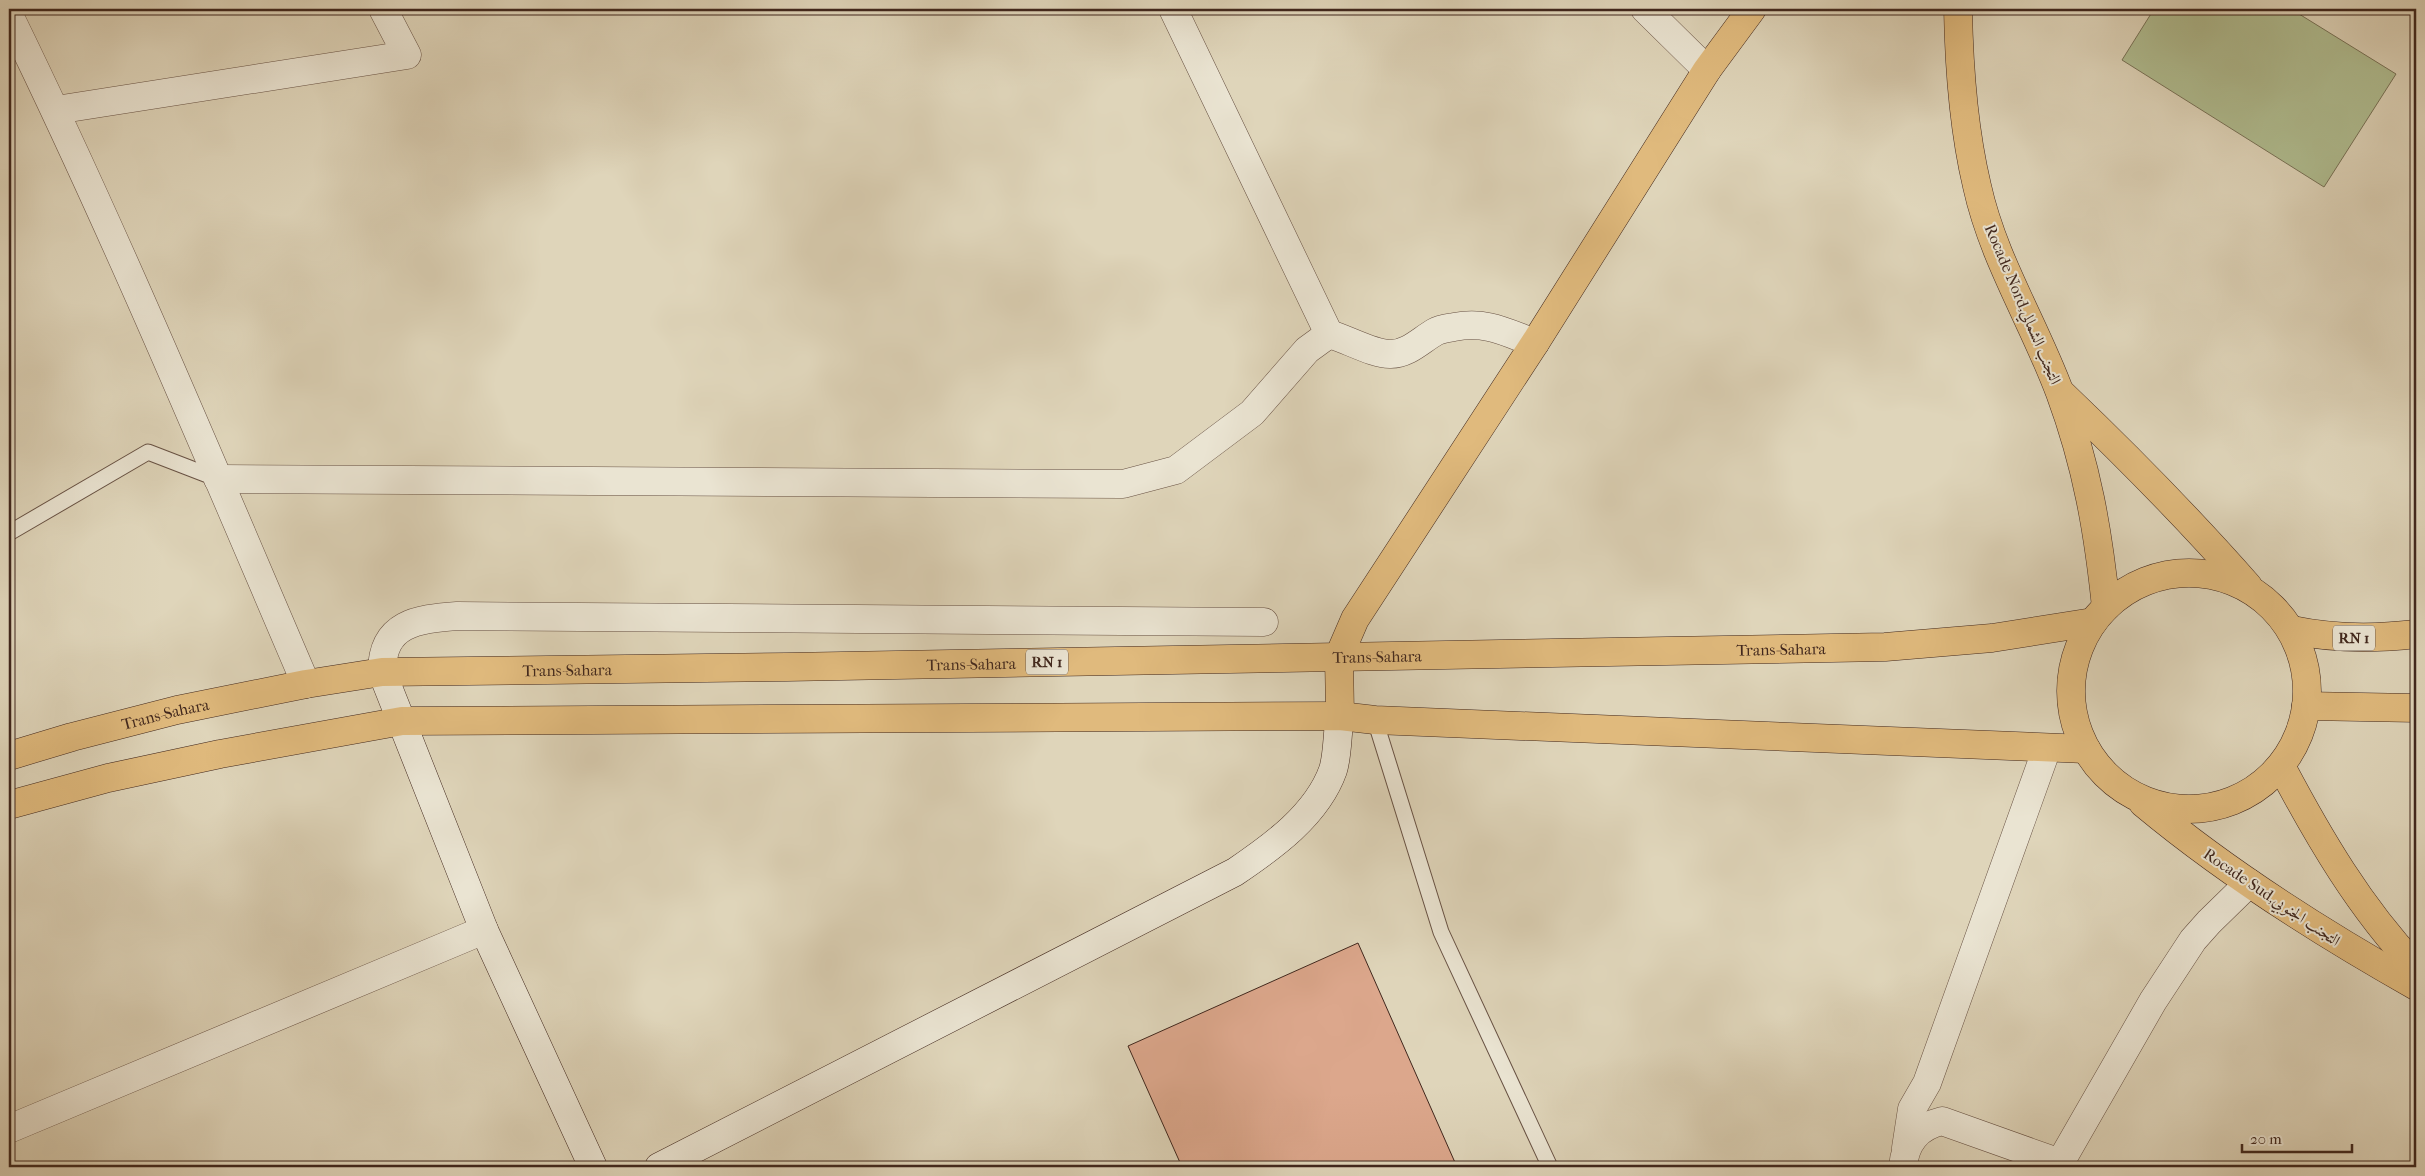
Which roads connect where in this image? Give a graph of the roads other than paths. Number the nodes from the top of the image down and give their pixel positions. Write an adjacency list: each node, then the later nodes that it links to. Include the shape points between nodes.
1 (383, 9): 8 (street, via 407,55)
2 (1173, 9): 9 (street)
3 (1645, 9): 7 (street)
4 (1752, 9): 7 (main road)
5 (1958, 9): 11 (main road, Rocade Nord,التجنب الشمالي, via 1965,123 1977,187 1996,249)
6 (9, 15): 8 (street)
7 (1707, 70): 10 (main road)
8 (56, 110): 12 (street)
9 (1329, 334): 10 (street, via 1382,354 1405,351 1437,330 1473,324 1498,329); 12 (street, via 1307,350 1252,413 1176,470 1123,484)
10 (1535, 344): 19 (main road, via 1364,605)
11 (2059, 392): 14 (main road, Rocade Nord,التجنب الشمالي, via 2191,521); 15 (main road, Rocade Nord,التجنب الشمالي, via 2083,462 2098,533)
12 (218, 479): 13 (lane, via 148,452); 21 (street)
13 (9, 533)
14 (2252, 590): 15 (main road, via 2223,577 2192,572 2160,576 2131,588); 17 (main road, via 2274,608)
15 (2099, 615): 19 (main road, Trans-Sahara / RN 1, via 1992,638 1885,646); 28 (main road, via 2082,639 2074,666 2071,694 2075,723)
16 (1264, 622): 20 (street, via 457,616 429,618 400,628 385,646)
17 (2292, 630): 18 (main road, RN 1, via 2369,639); 22 (main road, via 2307,681)
18 (2416, 634)
19 (1339, 656): 20 (main road, Trans-Sahara / RN 1); 24 (main road)
20 (382, 672): 21 (main road, Trans-Sahara / RN 1); 26 (street)
21 (306, 684): 29 (main road, Trans-Sahara / RN 1, via 177,710)
22 (2306, 706): 23 (main road); 30 (main road, via 2297,738)
23 (2416, 708)
24 (1340, 716): 25 (main road); 26 (main road); 41 (street, via 1333,770 1318,798 1295,826 1235,872)
25 (1375, 720): 27 (main road); 42 (lane, via 1442,932)
26 (402, 721): 32 (main road, via 220,754 108,778); 34 (street)
27 (2047, 748): 28 (main road); 38 (street, via 1927,1083 1912,1109)
28 (2086, 749): 31 (main road, via 2102,771)
29 (9, 756)
30 (2281, 766): 31 (main road, via 2256,788 2228,802 2198,809 2166,807); 35 (main road, via 2316,832 2357,895)
31 (2136, 797): 33 (main road, Rocade Sud,التجنب الجنوبي, via 2188,840)
32 (9, 805)
33 (2249, 883): 36 (main road, Rocade Sud,التجنب الجنوبي, via 2345,946); 39 (street, via 2192,940 2153,1001)
34 (484, 930): 37 (street); 40 (street)
35 (2416, 968)
36 (2416, 986)
37 (9, 1130)
38 (1904, 1157): 39 (street, via 1918,1133 1932,1123 1942,1121)
39 (2060, 1165)
40 (593, 1167)
41 (659, 1167)
42 (1550, 1167)

